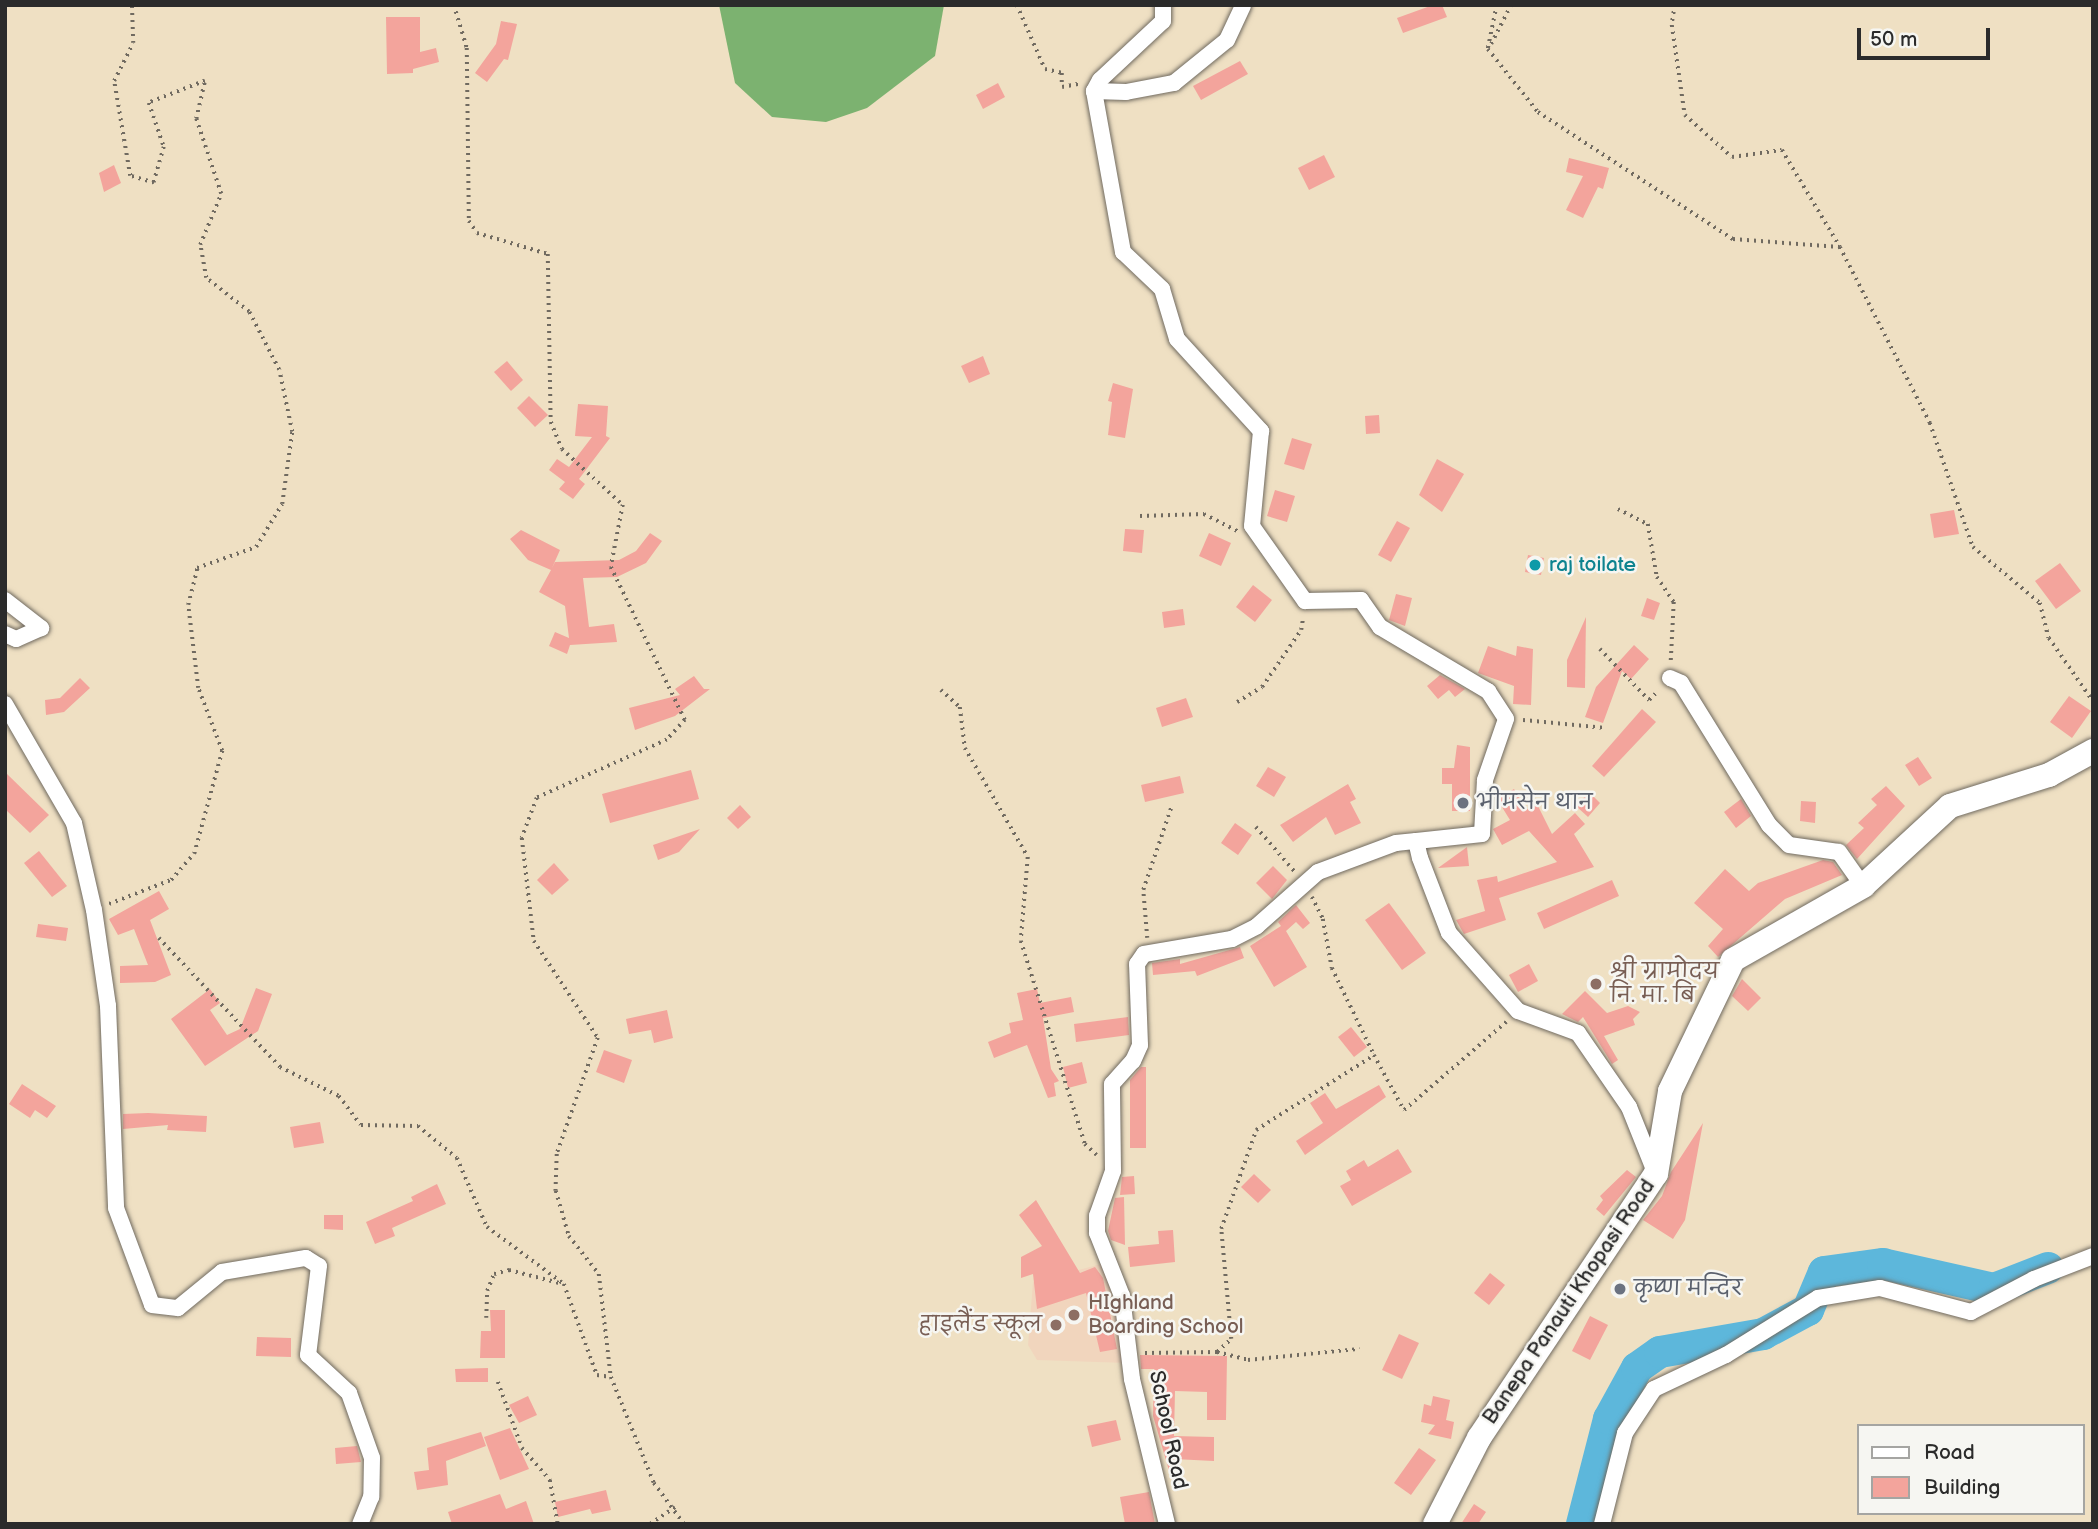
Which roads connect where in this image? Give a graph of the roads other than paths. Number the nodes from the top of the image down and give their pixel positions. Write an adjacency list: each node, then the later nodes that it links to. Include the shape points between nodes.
1 (1163, 5): 3 (street, via 1163,21)
2 (1242, 5): 3 (street, via 1227,40 1174,83 1126,92)
3 (1097, 85): 9 (street, via 1122,252 1162,289 1177,339 1261,431 1252,526 1305,601 1361,600 1380,627 1488,691 1506,719 1485,780 1482,834)
4 (5, 600): 5 (street, via 41,628 16,639)
5 (5, 634)
6 (1670, 678): 10 (street, via 1681,682 1769,825 1789,845 1839,852)
7 (5, 704): 13 (street, via 74,823 94,910 108,1006 116,1208 152,1305 178,1308 222,1272 306,1258 319,1266 308,1355 349,1393 372,1458 371,1497)
8 (2093, 751): 10 (main road, Banepa Panauti Khopasi Road, via 2049,775 1950,806)
9 (1416, 841): 11 (street, via 1449,933 1518,1011 1578,1033 1629,1107); 14 (street, School Road, via 1396,843 1304,882 1257,926 1232,939 1144,954 1137,964 1140,1045 1133,1061 1112,1084 1113,1171 1097,1216 1097,1233 1122,1296 1132,1379)
10 (1863, 886): 11 (main road, Banepa Panauti Khopasi Road, via 1733,960 1670,1091)
11 (1656, 1174): 15 (main road, Banepa Panauti Khopasi Road, via 1479,1438)
12 (2093, 1256): 16 (street, via 2034,1279 1971,1312 1880,1288 1818,1298 1726,1355 1654,1388 1625,1433)
13 (360, 1524)
14 (1167, 1524)
15 (1435, 1524)
16 (1602, 1524)

